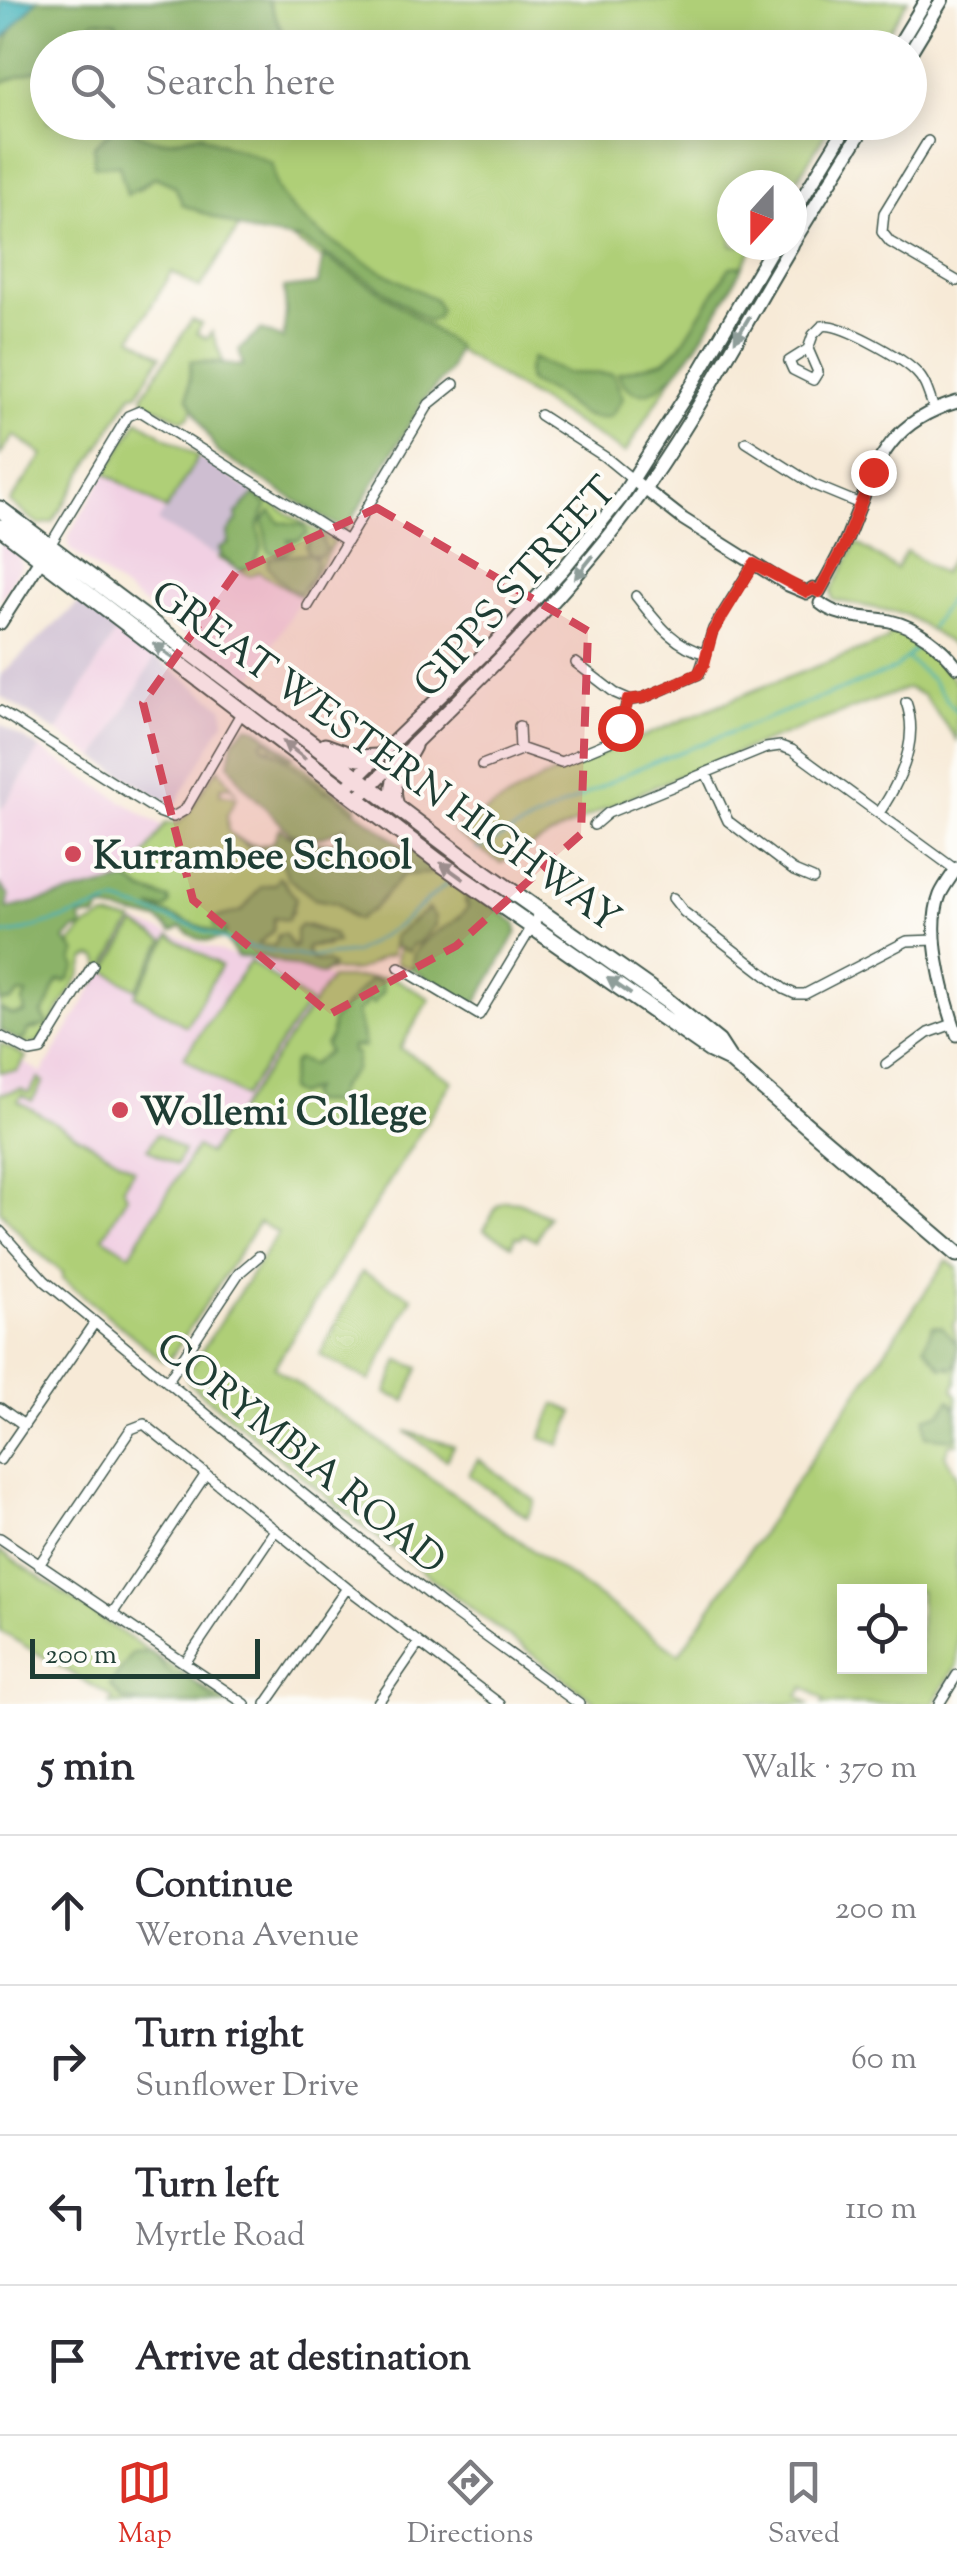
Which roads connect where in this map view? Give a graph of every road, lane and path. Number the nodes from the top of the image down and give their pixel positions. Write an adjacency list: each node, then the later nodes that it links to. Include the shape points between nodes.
1 (926, 0): 3 (main road)
2 (942, 0): 4 (main road)
3 (907, 30)
4 (924, 30)
5 (839, 140): 8 (main road)
6 (855, 140): 9 (main road, GIPPS STREET)
7 (928, 141): 10 (street, via 884,213)
8 (807, 191)
9 (807, 220)
10 (882, 232): 11 (street); 15 (street)
11 (868, 234)
12 (766, 260): 24 (main road, GIPPS STREET)
13 (782, 260): 24 (main road, GIPPS STREET, one-way to 24)
14 (957, 267): 15 (street)
15 (954, 279)
16 (823, 313): 17 (street)
17 (826, 325): 18 (street); 21 (street, via 915,370)
18 (808, 349)
19 (454, 384): 28 (street, via 430,404)
20 (957, 402): 21 (street)
21 (934, 409): 25 (street, via 888,444)
22 (540, 416): 24 (street, GIPPS STREET)
23 (746, 442): 25 (street, via 814,485)
24 (638, 485): 30 (street); 44 (main road, GIPPS STREET, one-way to 44, via 575,578); 46 (main road, GIPPS STREET)
25 (860, 504): 32 (street)
26 (0, 509): 29 (highway, GREAT WESTERN HIGHWAY)
27 (0, 527): 29 (highway, GREAT WESTERN HIGHWAY)
28 (347, 541): 29 (street, via 136,411); 33 (street)
29 (45, 552): 34 (main road); 40 (highway, GREAT WESTERN HIGHWAY, one-way to 29); 43 (highway, GREAT WESTERN HIGHWAY)
30 (754, 564): 32 (street); 35 (street)
31 (636, 596): 35 (street, via 670,636)
32 (815, 596): 37 (street, via 835,613 910,628)
33 (308, 606)
34 (0, 623)
35 (706, 654): 38 (street, via 696,676)
36 (576, 664): 38 (street)
37 (957, 666)
38 (628, 700): 45 (street, via 609,742 560,762)
39 (906, 702): 51 (street, via 903,775)
40 (242, 710): 41 (street, via 174,817); 49 (highway, GREAT WESTERN HIGHWAY, one-way to 40)
41 (0, 712)
42 (519, 726): 45 (street)
43 (308, 739): 46 (highway, via 358,758); 49 (highway, GREAT WESTERN HIGHWAY)
44 (413, 746): 49 (main road, GIPPS STREET); 50 (highway, via 393,784)
45 (520, 750): 47 (street)
46 (378, 758): 49 (main road, GIPPS STREET)
47 (482, 765)
48 (706, 773): 51 (street, via 784,747); 52 (street); 54 (street, via 730,823)
49 (358, 788): 50 (highway, GREAT WESTERN HIGHWAY); 57 (highway, GREAT WESTERN HIGHWAY, one-way to 49)
50 (396, 806): 56 (highway, GREAT WESTERN HIGHWAY)
51 (880, 814): 53 (street)
52 (594, 825)
53 (956, 869): 58 (street, via 938,901)
54 (814, 880)
55 (672, 898): 58 (street, via 795,994 907,942)
56 (542, 910): 57 (street); 63 (highway, GREAT WESTERN HIGHWAY, via 718,1042)
57 (532, 926): 60 (street, via 479,1015); 63 (highway, GREAT WESTERN HIGHWAY, one-way to 57)
58 (936, 940): 61 (street)
59 (93, 965): 62 (street, via 40,1050 30,1052)
60 (399, 968)
61 (955, 1030): 64 (street, via 928,1034)
62 (0, 1036)
63 (729, 1058): 66 (highway, GREAT WESTERN HIGHWAY)
64 (886, 1064)
65 (0, 1231): 68 (street, CORYMBIA ROAD, via 37,1274)
66 (957, 1254)
67 (259, 1256): 69 (street, via 239,1273)
68 (95, 1322): 69 (street, CORYMBIA ROAD); 71 (street)
69 (167, 1382): 87 (street, CORYMBIA ROAD, via 387,1561)
70 (0, 1408): 71 (street)
71 (24, 1424): 72 (street)
72 (0, 1460)
73 (206, 1474): 74 (street); 76 (street, via 151,1427 137,1424); 78 (street)
74 (275, 1530): 77 (street); 80 (street)
75 (0, 1538): 76 (street)
76 (40, 1564): 78 (street)
77 (347, 1588): 79 (street); 84 (street)
78 (112, 1614): 80 (street)
79 (419, 1643): 82 (street); 85 (street)
80 (185, 1663): 83 (street)
81 (957, 1675): 88 (street)
82 (486, 1700): 86 (street)
83 (245, 1704)
84 (266, 1704)
85 (377, 1704)
86 (500, 1704)
87 (579, 1704)
88 (939, 1704)

